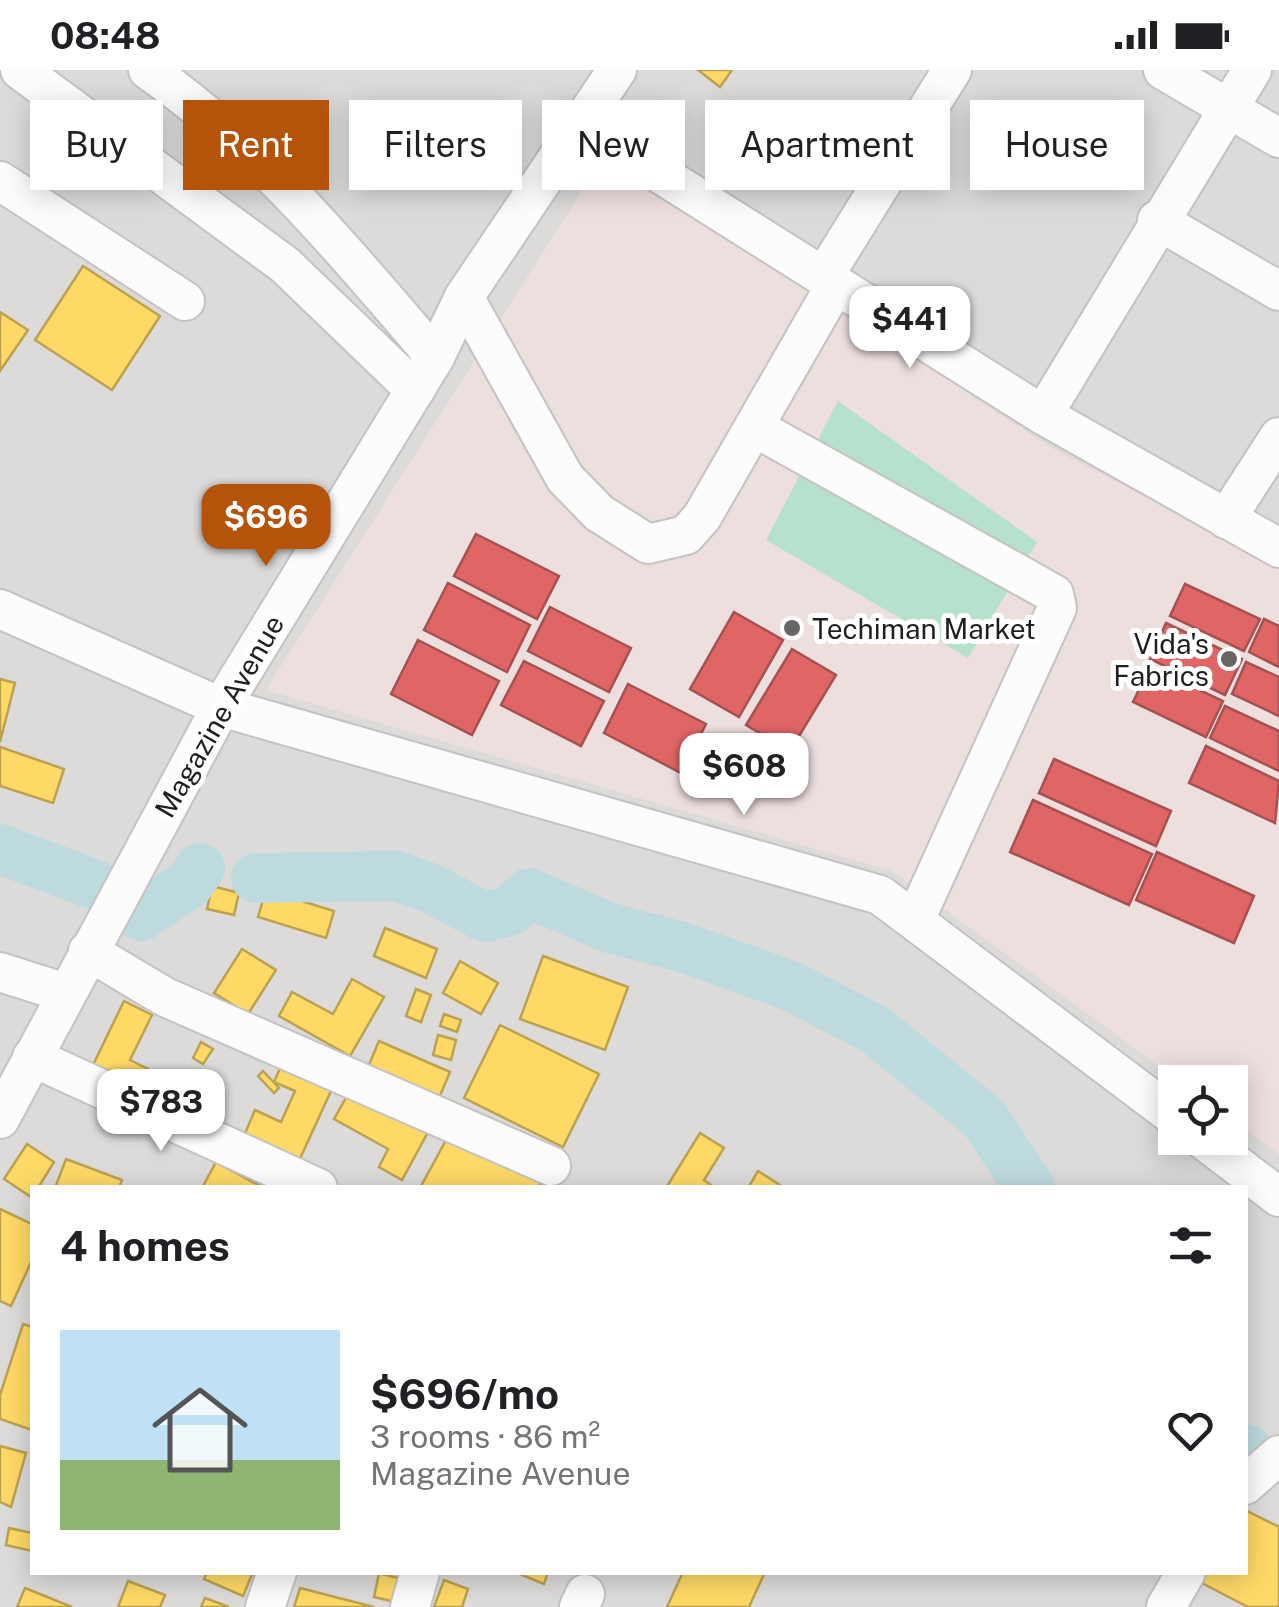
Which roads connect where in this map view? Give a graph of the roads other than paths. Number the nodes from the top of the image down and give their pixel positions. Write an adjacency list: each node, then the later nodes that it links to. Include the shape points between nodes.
1 (20, 70): 19 (street, via 285,266)
2 (148, 70): 18 (street, via 186,96 308,208)
3 (617, 70): 7 (street, Magazine Avenue)
4 (952, 70): 14 (street)
5 (1163, 70): 8 (street)
6 (1252, 70): 8 (street)
7 (597, 100)
8 (1229, 109): 9 (street); 13 (street)
9 (1279, 138)
10 (0, 181): 17 (street)
11 (542, 182): 16 (street, Magazine Avenue)
12 (685, 189): 14 (street)
13 (1157, 220): 15 (street); 20 (street)
14 (830, 280): 20 (street); 21 (street)
15 (1279, 291)
16 (464, 297): 18 (street, Magazine Avenue); 21 (street, via 566,478 599,513 648,544 686,536)
17 (185, 301)
18 (435, 357): 19 (street, Magazine Avenue)
19 (415, 390): 26 (street, Magazine Avenue)
20 (1042, 415): 23 (street)
21 (754, 427): 27 (street, via 1054,594 1056,608)
22 (1279, 437): 23 (street)
23 (1226, 519): 24 (street)
24 (1279, 548)
25 (0, 609): 26 (street)
26 (221, 706): 27 (street, via 811,872 880,895); 28 (street, Magazine Avenue)
27 (915, 920): 32 (street)
28 (88, 951): 30 (street, Magazine Avenue); 35 (street, via 165,997)
29 (0, 972): 30 (street)
30 (66, 993): 31 (street, Magazine Avenue)
31 (32, 1058): 33 (street, Magazine Avenue); 36 (street)
32 (1158, 1104)
33 (0, 1120)
34 (1224, 1155): 37 (street)
35 (551, 1166)
36 (311, 1185)
37 (1279, 1197)
38 (1279, 1455): 39 (street)
39 (1248, 1481)
40 (276, 1575): 43 (street)
41 (419, 1575): 44 (street)
42 (1184, 1575): 45 (street)
43 (265, 1607)
44 (410, 1607)
45 (1166, 1607)

